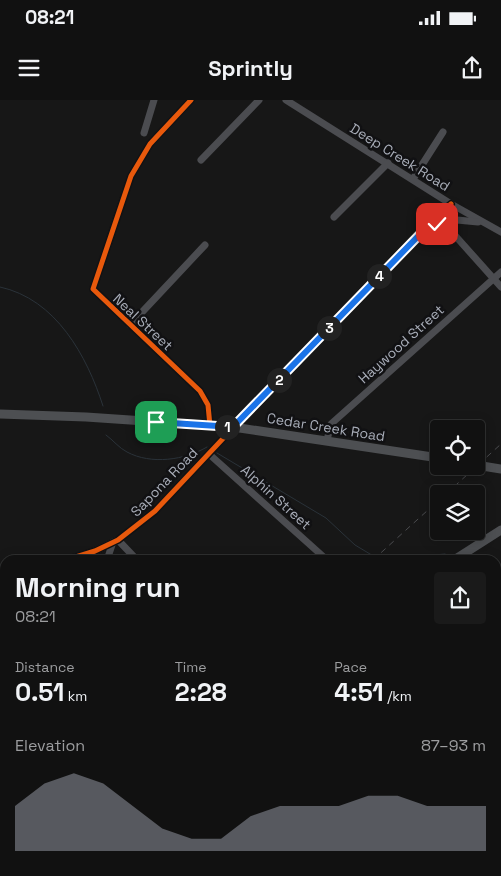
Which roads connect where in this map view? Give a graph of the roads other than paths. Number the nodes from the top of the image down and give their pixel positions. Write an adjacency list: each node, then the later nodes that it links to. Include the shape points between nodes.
1 (154, 100): 6 (street)
2 (191, 100): 20 (street, Neal Street, via 150,144 131,176 92,289)
3 (259, 100): 7 (street)
4 (286, 100): 8 (street, Deep Creek Road)
5 (443, 132): 9 (street)
6 (144, 133)
7 (202, 160)
8 (388, 163): 9 (street, Deep Creek Road); 11 (street)
9 (413, 179): 10 (street, Deep Creek Road)
10 (451, 204): 13 (street, Deep Creek Road); 14 (street, Sapona Road)
11 (334, 217)
12 (443, 222): 13 (street); 14 (street); 18 (street)
13 (484, 223): 15 (street, Deep Creek Road)
14 (425, 229): 23 (street, Sapona Road)
15 (501, 232)
16 (205, 245): 20 (street)
17 (501, 272): 18 (street, Haywood Street)
18 (494, 279): 19 (street); 24 (street, Haywood Street, via 331,424)
19 (501, 287)
20 (130, 324): 22 (street, Neal Street, via 200,391 208,405)
21 (0, 414): 22 (main road, Cedar Creek Road)
22 (210, 426): 23 (main road, Cedar Creek Road)
23 (233, 427): 24 (main road, Cedar Creek Road); 25 (street, Sapona Road)
24 (327, 440): 26 (main road, Cedar Creek Road)
25 (209, 454): 30 (street, Sapona Road, via 155,511); 34 (street, Alphin Street)
26 (430, 457)
27 (485, 466): 28 (main road)
28 (501, 469)
29 (501, 530): 35 (main road)
30 (115, 541): 31 (street, Sapona Road); 32 (street); 33 (street)
31 (79, 555)
32 (109, 555)
33 (131, 555)
34 (321, 555)
35 (462, 555)

